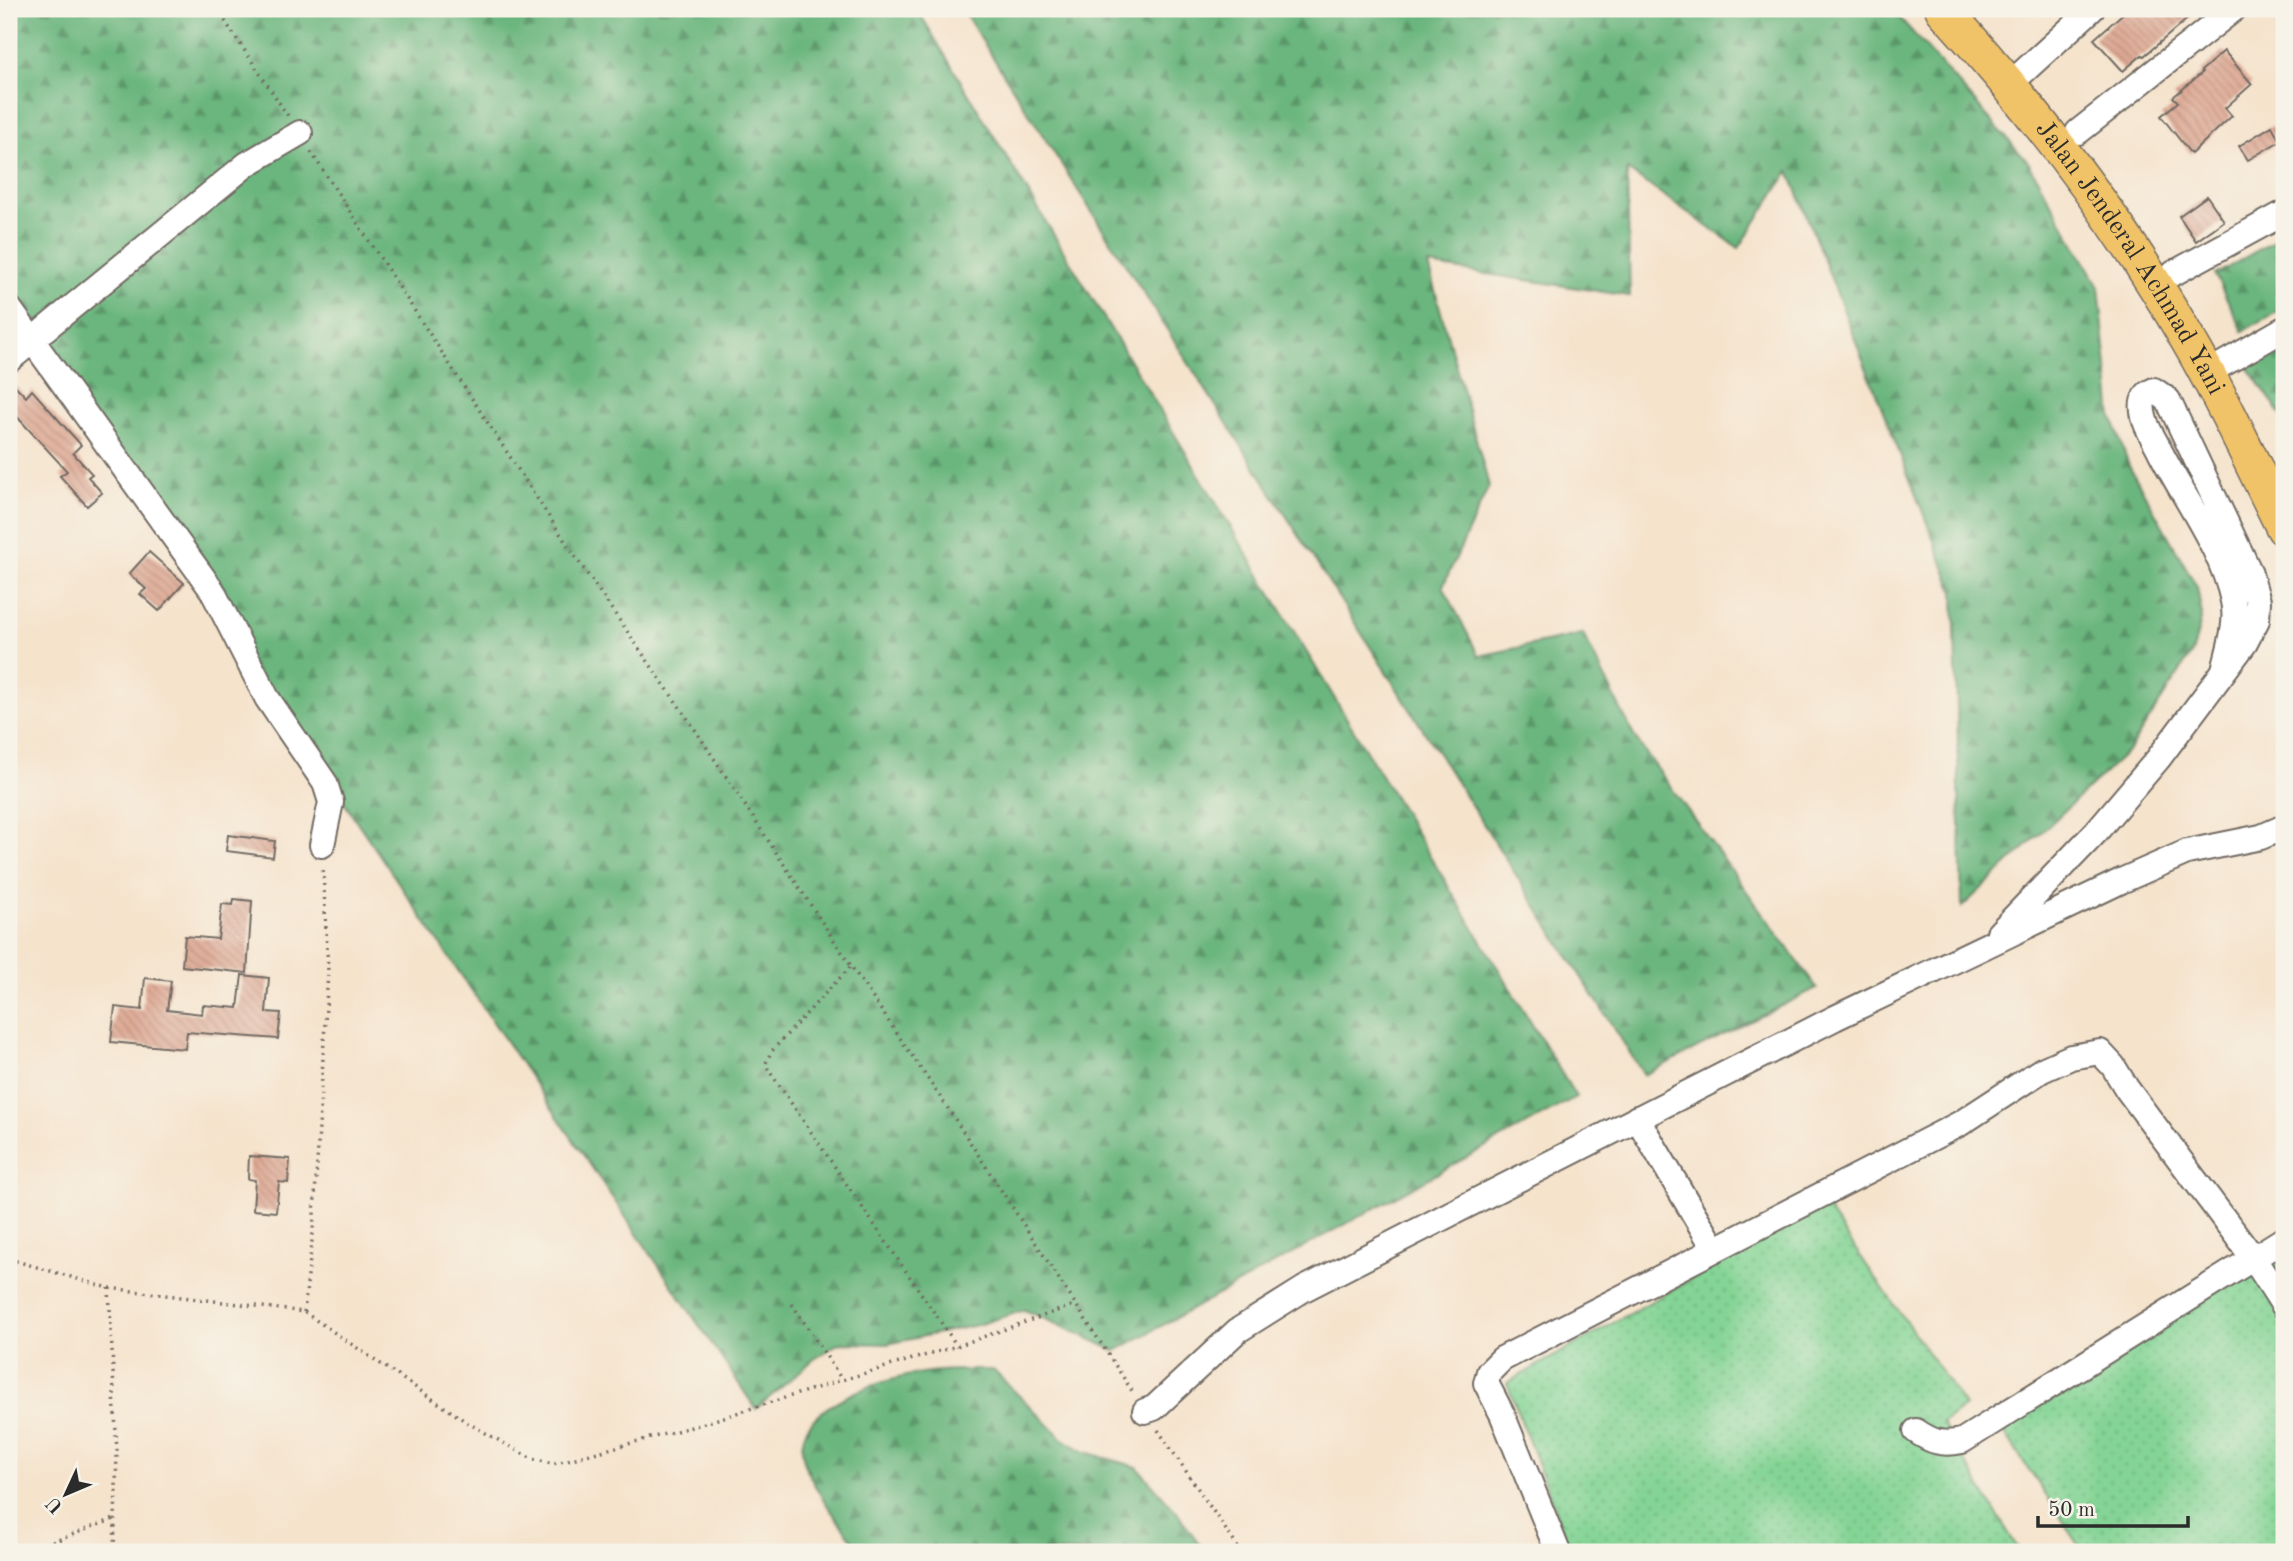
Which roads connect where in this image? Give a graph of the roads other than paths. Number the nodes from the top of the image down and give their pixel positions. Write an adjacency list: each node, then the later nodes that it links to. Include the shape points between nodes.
1 (1942, 9): 5 (highway, Jalan Jenderal Achmad Yani)
2 (1969, 9): 5 (highway, Jalan Jenderal Achmad Yani)
3 (2234, 9): 6 (street)
4 (2086, 11): 5 (street)
5 (2029, 89): 6 (highway, Jalan Jenderal Achmad Yani); 16 (highway, Jalan Jenderal Achmad Yani, via 2072,163 2163,296)
6 (2077, 132): 9 (highway, Jalan Jenderal Achmad Yani)
7 (299, 133): 12 (street, via 247,163)
8 (2284, 213): 9 (street)
9 (2174, 273): 14 (highway, Jalan Jenderal Achmad Yani)
10 (9, 308): 12 (street)
11 (2284, 329): 14 (street)
12 (38, 336): 13 (street); 19 (street, via 212,590 267,698 325,783 331,802)
13 (9, 360)
14 (2223, 364): 15 (highway, Jalan Jenderal Achmad Yani)
15 (2284, 482)
16 (2284, 528)
17 (2224, 670): 17 (street, via 2234,629 2234,603 2200,522 2144,418 2144,397 2154,390 2168,400 2249,571 2258,601 2257,620); 20 (street, via 2095,833)
18 (2284, 827): 20 (street, via 2261,837 2187,852)
19 (322, 845)
20 (1988, 944): 21 (street)
21 (1637, 1118): 23 (street); 26 (street, via 1304,1289 1237,1331 1154,1408)
22 (2284, 1239): 24 (street)
23 (1714, 1248): 24 (street, via 1961,1123 2042,1070 2071,1057 2100,1052); 28 (street, via 1502,1359 1489,1371 1486,1382)
24 (2254, 1259): 25 (street); 27 (street, via 1962,1441 1931,1441)
25 (2284, 1306)
26 (1145, 1411)
27 (1916, 1431)
28 (1558, 1552)

